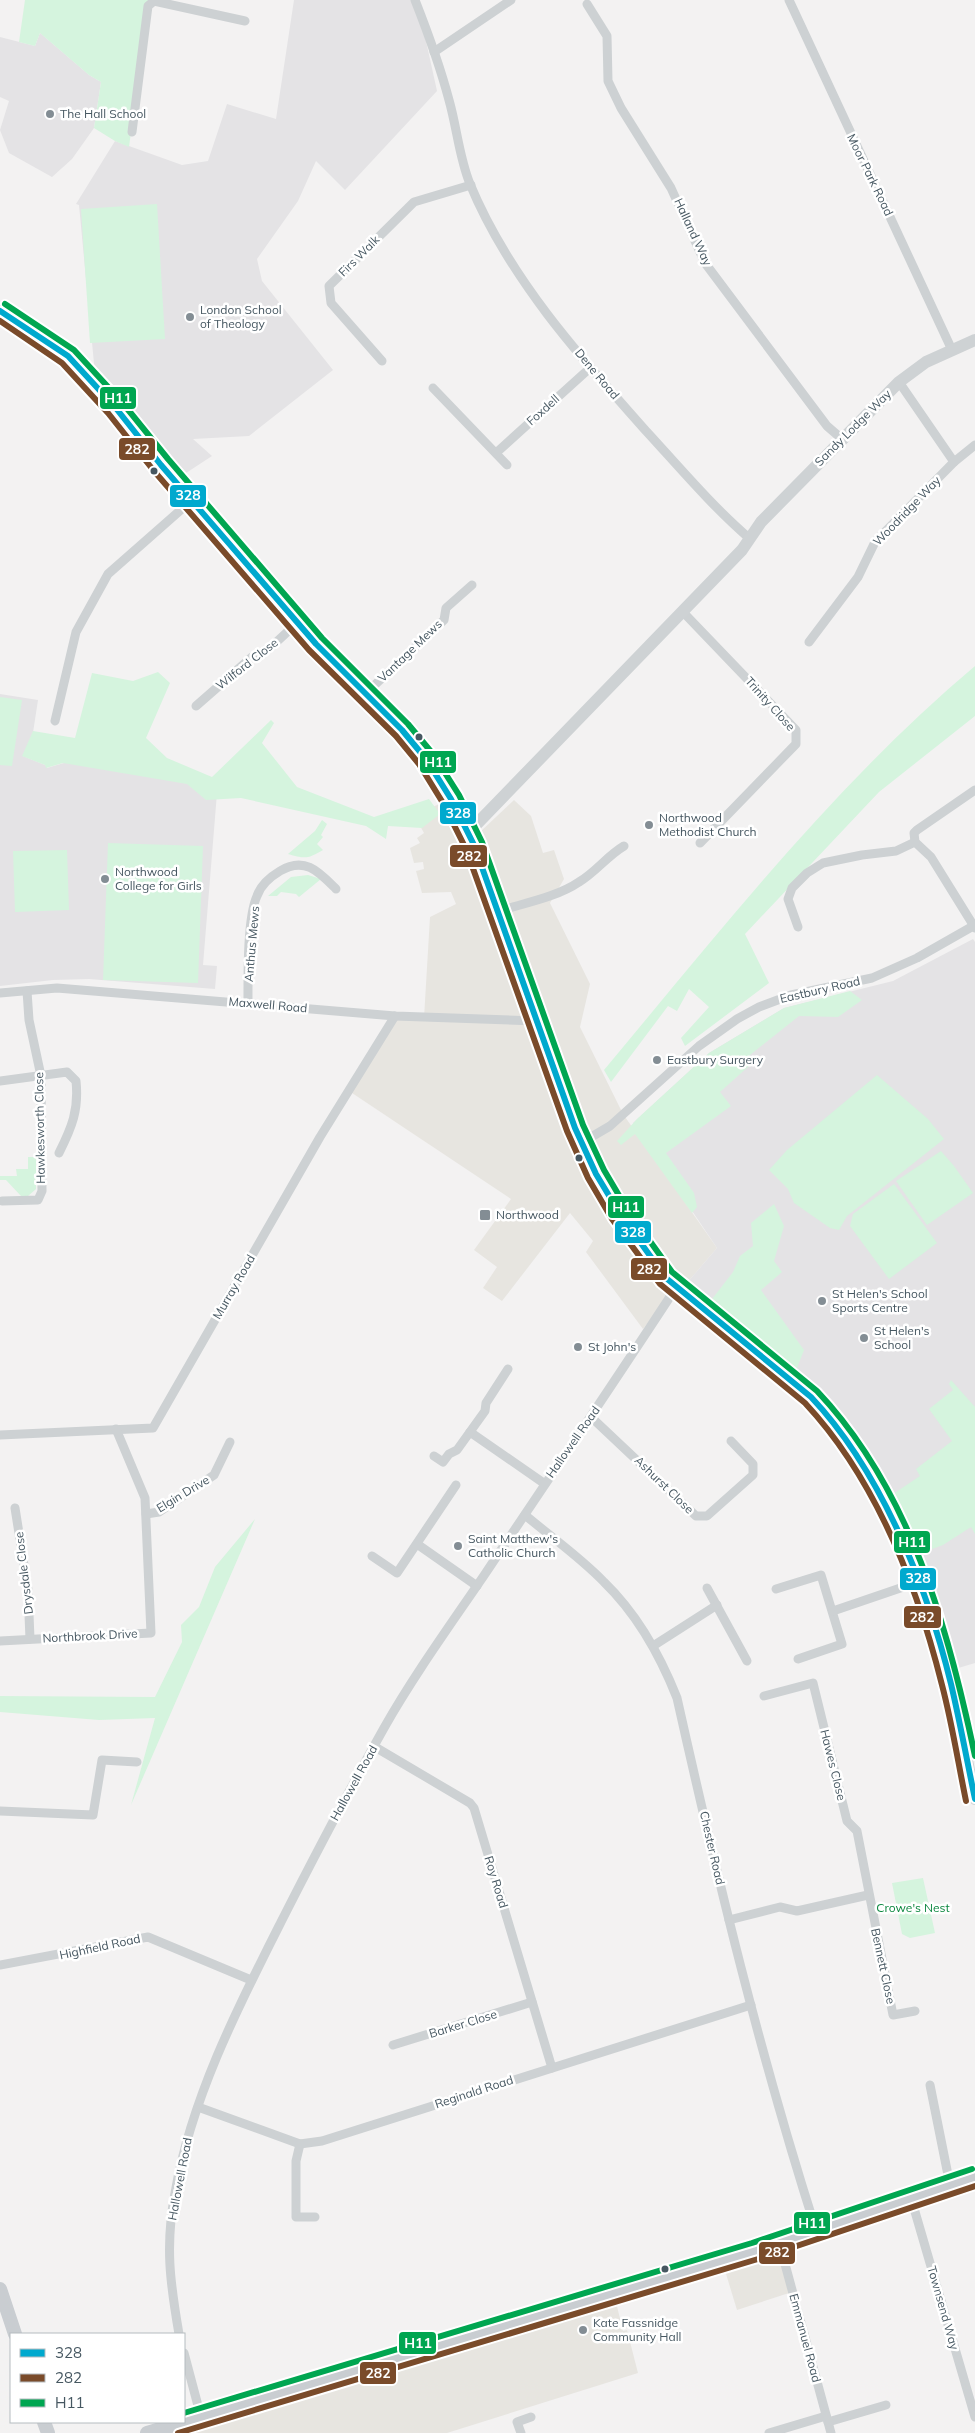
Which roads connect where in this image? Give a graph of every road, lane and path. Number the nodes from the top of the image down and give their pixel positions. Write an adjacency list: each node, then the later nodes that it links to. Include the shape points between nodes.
1 (154, 0): 6 (street); 8 (street, via 148,6)
2 (415, 0): 7 (street, Dene Road)
3 (511, 0): 7 (street)
4 (789, 0): 12 (street, Moor Park Road)
5 (586, 4): 17 (street, Halland Way, via 607,36 608,82 671,188 705,263 827,426)
6 (245, 21)
7 (434, 52): 9 (street, Dene Road)
8 (132, 132)
9 (471, 185): 13 (street, Firs Walk, via 414,202 329,286 331,303); 14 (street, Dene Road, via 518,273)
10 (0, 312): 22 (main road, via 68,356)
11 (975, 340): 12 (main road, Sandy Lodge Way)
12 (952, 350): 15 (main road, Sandy Lodge Way, via 926,362)
13 (382, 361)
14 (590, 368): 19 (street, Foxdell); 23 (street, Dene Road)
15 (898, 382): 17 (main road, Sandy Lodge Way); 20 (street)
16 (433, 388): 19 (street)
17 (842, 439): 23 (main road, Sandy Lodge Way)
18 (975, 445): 20 (street, Woodridge Way)
19 (496, 453): 21 (street)
20 (954, 462): 27 (street, Woodridge Way, via 875,542 858,577)
21 (507, 465)
22 (192, 500): 26 (main road); 30 (street, via 108,574 76,632)
23 (749, 538): 25 (main road, via 742,550)
24 (472, 585): 28 (street, Vantage Mews, via 446,608 444,620)
25 (682, 611): 32 (main road); 33 (street, Trinity Close, via 796,730 796,744)
26 (298, 622): 28 (main road); 29 (street, Wilford Close)
27 (809, 642)
28 (365, 694): 32 (main road, via 426,759)
29 (196, 706)
30 (55, 721)
31 (975, 790): 34 (street, via 917,830)
32 (468, 833): 37 (main road)
33 (700, 842)
34 (915, 842): 38 (street, via 896,851 823,863 807,873 792,888 788,899); 39 (street, via 931,857)
35 (624, 846): 37 (street, via 578,883)
36 (336, 889): 42 (street, Anthus Mews, via 314,868 301,865 286,867 263,884 256,897 252,923)
37 (499, 912): 44 (main road)
38 (798, 927)
39 (974, 927): 47 (street, Eastbury Road, via 872,978 791,995 737,1019 699,1046 610,1126)
40 (27, 991): 41 (street, Maxwell Road); 42 (street, Maxwell Road, via 57,988); 45 (street, Hawkesworth Close, via 29,1020)
41 (0, 993)
42 (248, 1004): 43 (street, Maxwell Road)
43 (395, 1016): 44 (street, Maxwell Road); 53 (street, Murray Road, via 320,1137 153,1428)
44 (536, 1021): 47 (main road)
45 (41, 1076): 46 (street); 48 (street, via 68,1072 76,1081 78,1100 74,1119); 49 (street, Hawkesworth Close, via 42,1191 38,1200)
46 (0, 1081)
47 (580, 1143): 50 (main road, via 640,1244 657,1268)
48 (59, 1153)
49 (2, 1202)
50 (676, 1286): 52 (street, Hallowell Road); 66 (main road, via 785,1374 826,1413 872,1479)
51 (508, 1369): 54 (street)
52 (591, 1417): 56 (street, Ashurst Close, via 696,1516 707,1516 753,1475 753,1464); 59 (street, Hallowell Road)
53 (116, 1428): 55 (street, Murray Road); 62 (street, Elgin Drive, via 145,1498)
54 (470, 1432): 58 (street, via 444,1462); 59 (street)
55 (0, 1435)
56 (731, 1441)
57 (230, 1442): 62 (street, Elgin Drive, via 214,1476 159,1512)
58 (434, 1456)
59 (545, 1484): 63 (street, Hallowell Road)
60 (456, 1485): 64 (street)
61 (15, 1508): 72 (street, Drysdale Close, via 28,1590)
62 (146, 1514): 72 (street, Northbrook Drive, via 151,1633)
63 (525, 1515): 67 (street, Hallowell Road); 74 (street, Chester Road, via 605,1582)
64 (417, 1544): 65 (street, via 397,1572); 67 (street)
65 (372, 1556)
66 (918, 1582): 71 (street); 80 (main road, via 951,1683)
67 (478, 1586): 78 (street, Hallowell Road)
68 (707, 1588): 70 (street)
69 (776, 1589): 71 (street, via 821,1575)
70 (717, 1605): 74 (street); 76 (street)
71 (832, 1611): 75 (street, via 842,1644)
72 (30, 1639): 73 (street, Northbrook Drive)
73 (0, 1641)
74 (654, 1646): 83 (street, Chester Road, via 677,1698)
75 (798, 1659)
76 (747, 1661)
77 (764, 1696): 82 (street, Hawes Close, via 813,1683 847,1821 857,1831)
78 (375, 1747): 85 (street, Hallowell Road, via 320,1844); 86 (street, Roy Road, via 474,1808)
79 (137, 1762): 81 (street, via 102,1760 93,1815)
80 (975, 1799)
81 (0, 1811)
82 (868, 1895): 83 (street, via 797,1911 780,1907); 88 (street, Bennett Close, via 893,2015)
83 (729, 1920): 87 (street, Chester Road)
84 (0, 1966): 85 (street, Highfield Road, via 148,1937)
85 (251, 1980): 92 (street, Hallowell Road)
86 (532, 2002): 89 (street, Barker Close); 90 (street, Roy Road)
87 (751, 2005): 90 (street, Reginald Road); 98 (street, Chester Road, via 782,2125)
88 (915, 2011)
89 (393, 2045)
90 (552, 2068): 93 (street, Reginald Road, via 322,2141)
91 (930, 2085): 95 (street)
92 (198, 2107): 93 (street, Reginald Road); 102 (street, Hallowell Road, via 185,2144 171,2219 169,2268)
93 (300, 2144): 97 (street, via 296,2161 296,2217)
94 (975, 2177): 95 (main road)
95 (950, 2185): 96 (main road)
96 (911, 2198): 98 (main road); 107 (street, Townsend Way)
97 (316, 2217)
98 (816, 2230): 99 (main road)
99 (779, 2242): 105 (main road); 108 (street, Emmanuel Road)
100 (0, 2289): 101 (main road)
101 (15, 2333)
102 (178, 2333)
103 (185, 2357): 105 (street)
104 (886, 2405): 108 (street)
105 (201, 2417): 109 (main road)
106 (531, 2417): 112 (street, via 517,2422)
107 (975, 2418)
108 (827, 2419): 113 (street); 114 (street, Emmanuel Road)
109 (185, 2422)
110 (181, 2423): 111 (main road)
111 (147, 2433)
112 (520, 2433)
113 (769, 2433)
114 (831, 2433)

